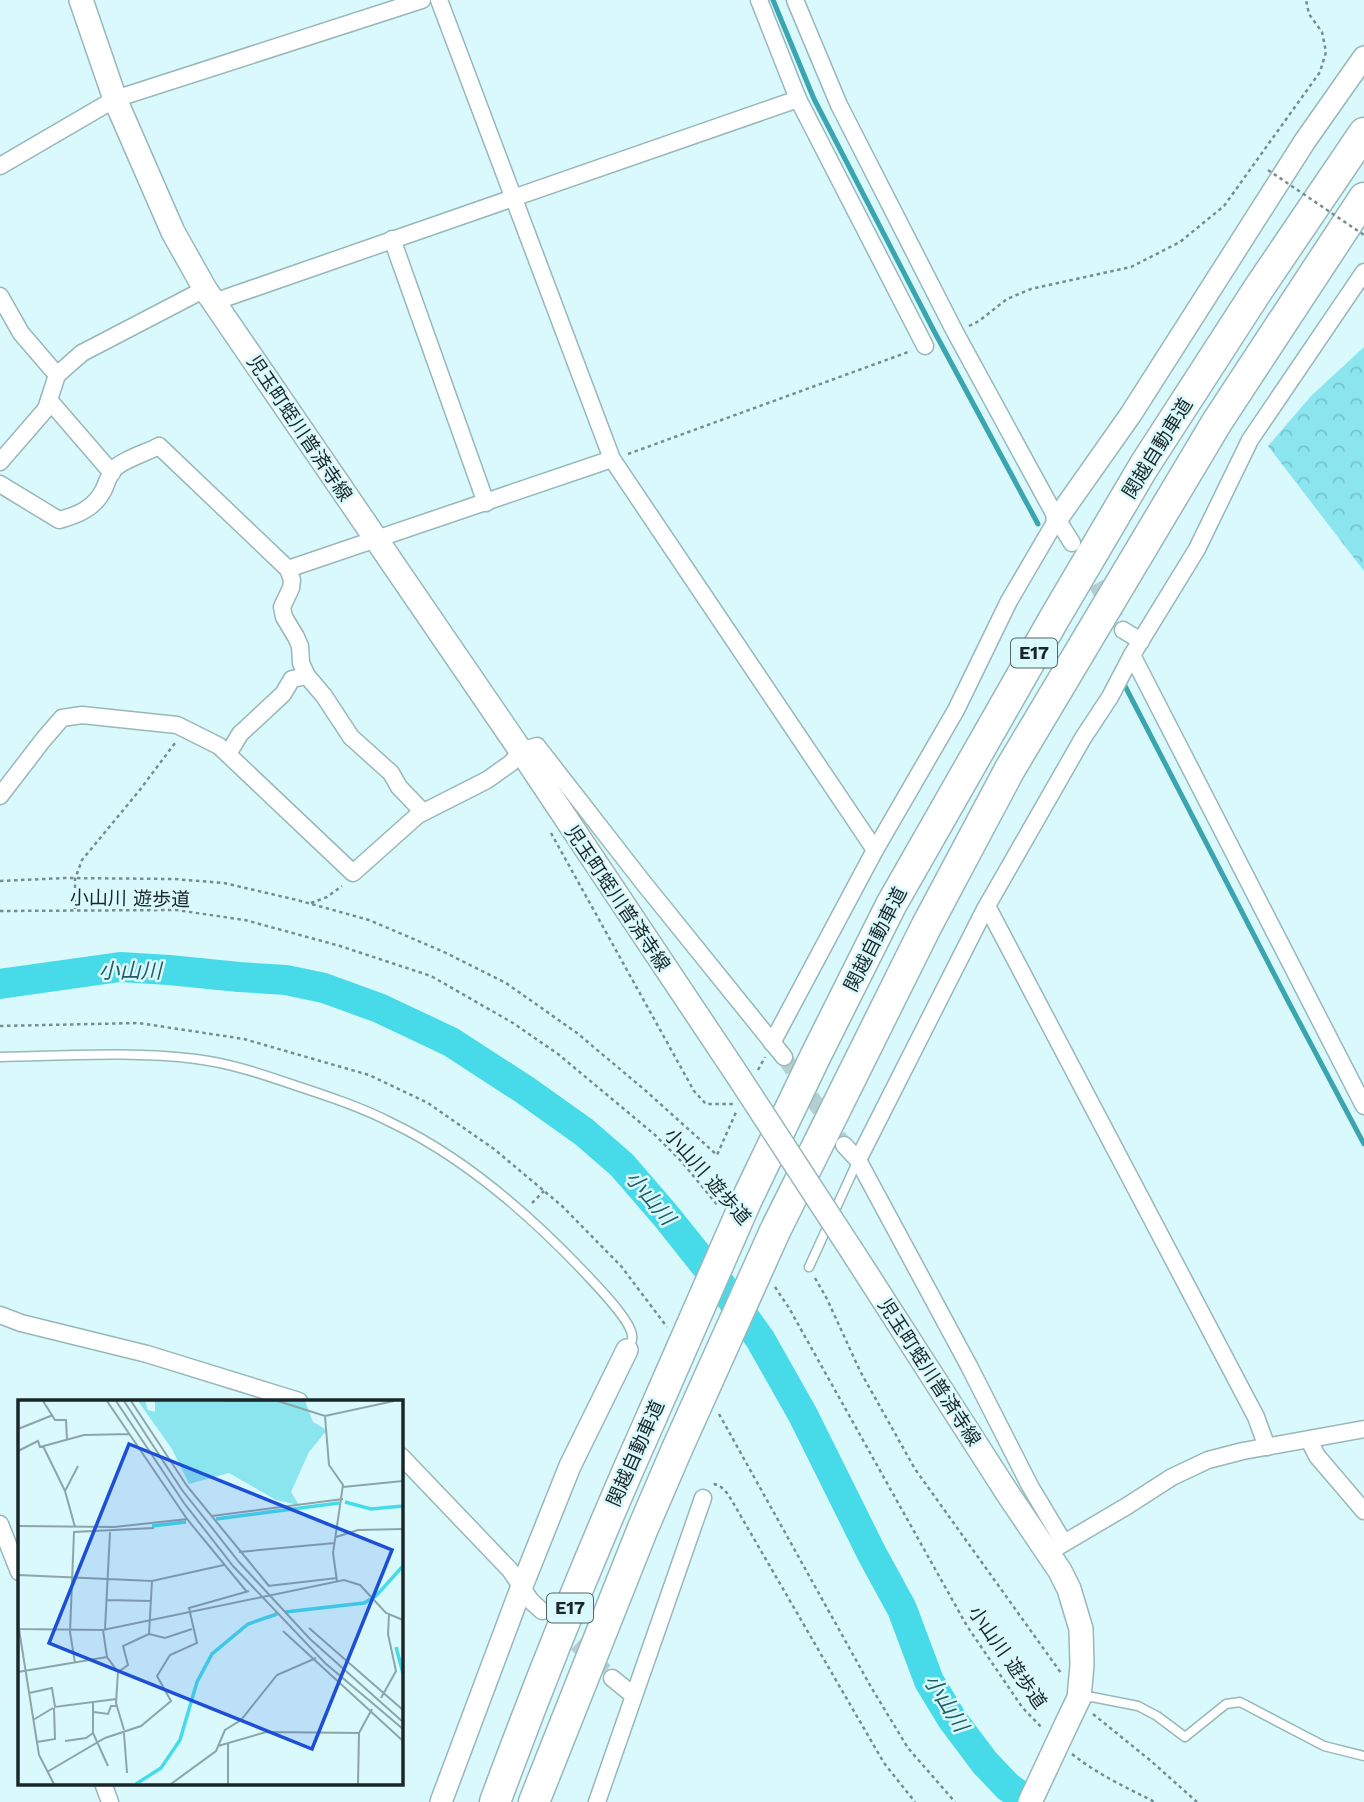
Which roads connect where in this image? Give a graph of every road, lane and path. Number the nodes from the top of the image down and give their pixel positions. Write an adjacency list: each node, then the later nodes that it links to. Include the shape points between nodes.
1 (81, 0): 8 (main road, 児玉町蛭川普済寺線)
2 (422, 0): 8 (street)
3 (439, 0): 13 (street)
4 (759, 0): 9 (street)
5 (795, 0): 20 (street, via 839,105)
6 (1306, 0): 20 (path, via 1326,52 1320,72 1224,206 1180,242 1131,267 1031,289)
7 (1364, 57): 29 (street, via 1131,414)
8 (115, 99): 11 (street); 18 (main road, 児玉町蛭川普済寺線, via 173,232)
9 (798, 99): 13 (street); 21 (street)
10 (1364, 133): 61 (highway, 関越自動車道 / E17, via 1144,466 1054,619 891,905)
11 (0, 166)
12 (1268, 170): 15 (path, bridge)
13 (514, 197): 16 (street); 24 (street)
14 (1364, 198): 90 (highway, 関越自動車道 / E17, bridge, via 1217,422 1010,769 926,927 775,1231 677,1449)
15 (1364, 234)
16 (392, 239): 18 (street); 28 (street)
17 (1364, 272): 34 (street, via 1250,440 1197,550)
18 (209, 295): 22 (street, via 82,353); 30 (main road, 児玉町蛭川普済寺線)
19 (0, 296): 22 (street, via 21,333)
20 (955, 332): 29 (street)
21 (925, 346): 24 (path)
22 (57, 375): 23 (street)
23 (49, 400): 25 (street); 26 (street)
24 (612, 460): 28 (street); 43 (street)
25 (0, 462)
26 (112, 472): 27 (street, via 90,507 59,520); 32 (street, via 159,446)
27 (0, 484)
28 (486, 503): 30 (street)
29 (1057, 519): 31 (street); 43 (street, via 1009,601 956,710)
30 (376, 540): 32 (street); 38 (main road, 児玉町蛭川普済寺線)
31 (1072, 543)
32 (288, 569): 36 (street, via 291,588 282,607 300,646)
33 (1123, 630): 34 (street)
34 (1141, 641): 35 (street)
35 (1132, 655): 48 (street); 56 (street)
36 (307, 676): 39 (street, via 292,679 283,694 240,734); 41 (street, via 351,737 391,773)
37 (186, 729): 39 (street); 40 (street, via 82,715 62,718); 45 (path, via 82,860)
38 (521, 751): 41 (street, via 487,780); 52 (street, via 537,746); 55 (main road, 児玉町蛭川普済寺線)
39 (228, 754): 44 (street)
40 (0, 796)
41 (423, 812): 44 (street)
42 (547, 827): 47 (path, via 694,1091 706,1104 739,1105 717,1155 577,1033 506,983 369,920)
43 (875, 850): 52 (street)
44 (353, 873): 47 (path, via 343,886)
45 (75, 879): 46 (path); 47 (path, via 225,883); 49 (path)
46 (0, 881)
47 (309, 904)
48 (987, 906): 58 (street); 71 (street, via 1256,1417)
49 (75, 910): 50 (path, 小山川 遊歩道); 61 (path, 小山川 遊歩道, via 176,910 245,920 431,976 558,1054)
50 (0, 911)
51 (0, 1026): 59 (path, via 139,1023 244,1039 369,1075 428,1103)
52 (772, 1043): 53 (street); 55 (path)
53 (785, 1057)
54 (0, 1058): 66 (lane, via 156,1055 200,1059 303,1088 395,1124 471,1171 554,1240 628,1326 632,1335)
55 (745, 1078): 76 (main road, 児玉町蛭川普済寺線, bridge, via 1000,1482)
56 (1364, 1106)
57 (844, 1145): 58 (street)
58 (859, 1160): 62 (lane); 76 (street, via 1030,1486)
59 (544, 1191): 60 (path); 65 (path, via 621,1266)
60 (536, 1198)
61 (735, 1205): 89 (highway, 関越自動車道 / E17, bridge, via 541,1677)
62 (809, 1267): 82 (path, via 915,1469)
63 (776, 1287): 83 (path, 小山川 遊歩道, via 967,1626 1022,1707 1039,1726)
64 (0, 1315): 67 (street)
65 (672, 1334)
66 (627, 1350): 78 (street, via 570,1466)
67 (296, 1400)
68 (719, 1414): 93 (path, via 908,1748)
69 (1364, 1429): 70 (street)
70 (1309, 1440): 71 (street); 74 (street)
71 (1267, 1447): 76 (street, via 1208,1460 1172,1477)
72 (402, 1457): 78 (street)
73 (704, 1498): 81 (street); 92 (path, via 715,1484 728,1494 884,1763)
74 (1364, 1511)
75 (0, 1524): 77 (street)
76 (1056, 1548): 82 (main road, 児玉町蛭川普済寺線, via 1081,1629)
77 (18, 1569)
78 (522, 1586): 79 (street); 88 (street)
79 (542, 1611)
80 (612, 1678): 81 (street)
81 (633, 1695): 91 (street)
82 (1079, 1698): 83 (main road, 児玉町蛭川普済寺線); 85 (lane, via 1138,1706 1185,1737 1226,1704 1240,1702 1324,1746); 96 (path)
83 (1058, 1729): 94 (main road, 児玉町蛭川普済寺線, bridge)
84 (1071, 1752): 95 (path)
85 (1364, 1756)
86 (103, 1784): 87 (street)
87 (110, 1802)
88 (441, 1802)
89 (495, 1802)
90 (534, 1802)
91 (597, 1802)
92 (915, 1802)
93 (955, 1802)
94 (1030, 1802)
95 (1155, 1802)
96 (1197, 1802)

